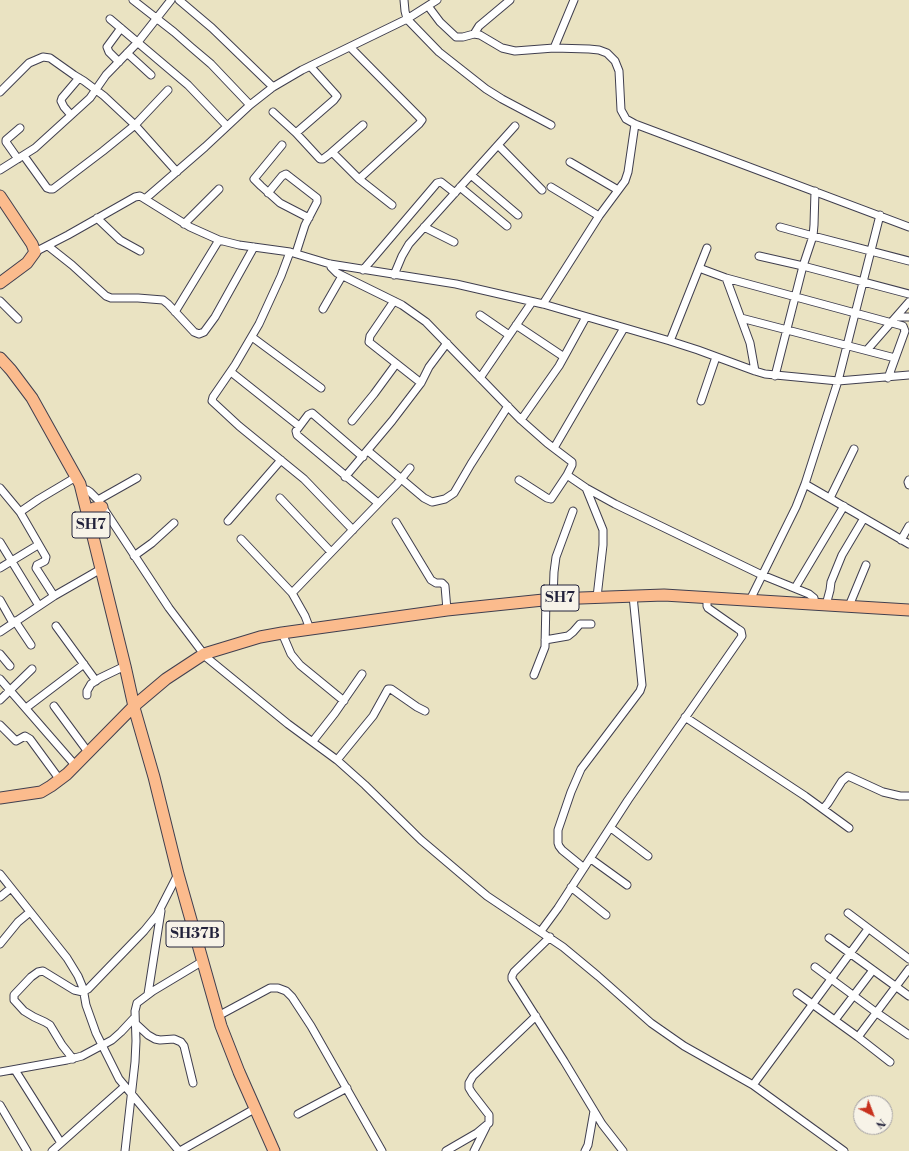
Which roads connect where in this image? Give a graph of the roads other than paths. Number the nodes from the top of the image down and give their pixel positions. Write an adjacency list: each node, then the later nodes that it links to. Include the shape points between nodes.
1 (133, 0): 9 (street)
2 (172, 0): 9 (street)
3 (179, 0): 22 (street, via 212,28)
4 (404, 0): 11 (street)
5 (437, 0): 8 (street)
6 (510, 0): 13 (street)
7 (574, 0): 16 (street)
8 (428, 6): 11 (street); 13 (street, via 456,37 463,38)
9 (157, 18): 14 (street); 26 (street, via 211,64)
10 (110, 19): 12 (street)
11 (407, 19): 15 (street); 32 (street, via 439,52 486,90)
12 (121, 28): 14 (street); 18 (street, via 107,47)
13 (474, 34): 16 (street, via 509,50)
14 (138, 42): 17 (street); 33 (street, via 188,85)
15 (350, 47): 19 (street); 45 (street, via 422,120)
16 (554, 48): 29 (street, via 599,50 611,56 618,65 621,110 626,119)
17 (127, 53): 18 (street); 20 (street)
18 (119, 62): 23 (street)
19 (310, 66): 22 (street); 36 (street, via 337,96)
20 (151, 75)
21 (79, 78): 23 (street); 25 (street, via 50,58 43,57 29,63); 28 (street, via 61,101)
22 (273, 88): 26 (street)
23 (96, 90): 28 (street); 30 (street)
24 (168, 90): 30 (street)
25 (0, 92)
26 (250, 105): 33 (street)
27 (273, 112): 36 (street)
28 (72, 115): 40 (street)
29 (635, 124): 50 (street, via 627,176); 51 (street)
30 (134, 125): 40 (street, via 53,189 47,188); 43 (street)
31 (363, 125): 39 (street)
32 (551, 125)
33 (226, 126): 43 (street)
34 (515, 126): 38 (street)
35 (20, 128): 40 (street, via 6,142)
36 (296, 133): 39 (street, via 320,159)
37 (282, 145): 52 (street, via 254,179)
38 (498, 145): 44 (street); 49 (street)
39 (331, 153): 45 (street)
40 (21, 158): 42 (street)
41 (570, 162): 50 (street)
42 (0, 170)
43 (176, 172): 54 (street)
44 (471, 175): 48 (street); 56 (street)
45 (359, 179): 55 (street)
46 (551, 187): 58 (street)
47 (219, 189): 61 (street)
48 (457, 190): 62 (street); 63 (street); 81 (street, via 441,182 437,183)
49 (542, 190)
50 (618, 190): 58 (street)
51 (815, 191): 57 (street); 66 (street)
52 (268, 193): 60 (street, via 288,208); 60 (street, via 284,174 288,174 317,198 318,202)
53 (0, 196): 74 (main road)
54 (145, 199): 59 (street, via 140,196 134,197); 61 (street)
55 (392, 205)
56 (518, 215)
57 (880, 215): 65 (street); 73 (street)
58 (599, 216): 93 (street)
59 (97, 218): 69 (street); 72 (street, via 120,240)
60 (308, 218): 75 (street)
61 (184, 224): 67 (street)
62 (507, 226)
63 (424, 227): 68 (street); 82 (street, via 406,249)
64 (780, 227): 66 (street)
65 (909, 227)
66 (812, 236): 73 (street); 79 (street)
67 (219, 240): 70 (street); 95 (street)
68 (454, 242)
69 (48, 246): 74 (street); 95 (street, via 106,296 163,300)
70 (254, 247): 75 (street); 95 (street, via 218,313 204,332 194,332)
71 (707, 248): 80 (street)
72 (140, 251)
73 (871, 251): 77 (street); 85 (street)
74 (35, 252): 86 (main road, via 27,263)
75 (293, 252): 78 (street); 108 (street)
76 (759, 256): 79 (street)
77 (909, 261)
78 (330, 264): 81 (street); 83 (street, via 333,270)
79 (803, 266): 85 (street); 88 (street)
80 (699, 268): 84 (street); 109 (street)
81 (363, 270): 82 (street)
82 (394, 275): 91 (street, via 456,284)
83 (342, 276): 90 (street); 94 (street)
84 (726, 278): 88 (street); 101 (street)
85 (863, 282): 87 (street); 96 (street)
86 (0, 283)
87 (909, 294)
88 (796, 296): 96 (street); 106 (street)
89 (0, 301): 102 (street)
90 (394, 301): 110 (street, via 426,322); 117 (street, via 369,340)
91 (532, 302): 93 (street); 104 (street)
92 (909, 302): 99 (street)
93 (543, 304): 98 (street)
94 (323, 308)
95 (176, 312)
96 (855, 313): 103 (street); 111 (street)
97 (480, 315): 107 (street)
98 (586, 317): 105 (street); 113 (street)
99 (896, 317): 100 (street); 103 (street)
100 (909, 317)
101 (740, 318): 106 (street); 119 (street, via 750,343)
102 (18, 319)
103 (891, 323): 112 (street); 116 (street, via 903,326 905,331)
104 (516, 325): 107 (street); 113 (street)
105 (624, 328): 109 (street); 132 (street)
106 (787, 330): 111 (street); 121 (street)
107 (509, 335): 122 (street)
108 (252, 337): 118 (street); 126 (street)
109 (670, 341): 114 (street)
110 (447, 343): 122 (street); 125 (street, via 429,367)
111 (847, 345): 112 (street); 124 (street)
112 (867, 350): 116 (street)
113 (564, 357): 129 (street)
114 (716, 357): 119 (street); 127 (street)
115 (0, 358): 138 (main road, SH7, via 32,398)
116 (896, 358): 123 (street)
117 (396, 364): 125 (street); 130 (street)
118 (231, 372): 131 (street); 135 (street, via 212,401)
119 (755, 372): 121 (street)
120 (909, 375): 123 (street)
121 (775, 376): 124 (street)
122 (480, 378): 128 (street)
123 (888, 378): 124 (street)
124 (838, 381): 144 (street)
125 (421, 383): 134 (street)
126 (321, 388)
127 (701, 401)
128 (508, 406): 129 (street); 141 (street, via 449,497 428,501)
129 (521, 420): 132 (street)
130 (352, 421)
131 (299, 426): 134 (street, via 312,413); 139 (street, via 297,435)
132 (554, 448): 137 (street, via 572,462)
133 (854, 449): 150 (street)
134 (365, 454): 139 (street); 141 (street)
135 (281, 460): 158 (street); 162 (street, via 304,479)
136 (410, 468): 141 (street)
137 (567, 475): 142 (street, via 552,499); 147 (street)
138 (76, 477): 148 (main road, SH7); 155 (street)
139 (345, 477): 151 (street)
140 (137, 478): 152 (street)
141 (401, 479): 151 (street)
142 (519, 480)
143 (909, 480): 145 (street)
144 (805, 484): 150 (street); 174 (street)
145 (909, 485)
146 (0, 488): 155 (street)
147 (586, 488): 174 (street); 179 (street, via 603,530)
148 (82, 490): 152 (street, via 90,492); 156 (main road, SH7)
149 (280, 498): 168 (street)
150 (830, 498): 153 (street)
151 (378, 503): 162 (street)
152 (100, 504): 156 (main road); 169 (street)
153 (844, 506): 157 (street); 175 (street)
154 (573, 511): 181 (street, via 556,558)
155 (20, 512): 167 (street)
156 (88, 512): 173 (main road, SH7)
157 (864, 518): 164 (street); 184 (street, via 842,555 830,590)
158 (228, 521)
159 (396, 522): 187 (street, via 432,580 445,586)
160 (174, 523): 169 (street)
161 (909, 526): 164 (street)
162 (353, 530): 168 (street)
163 (241, 539): 176 (street)
164 (901, 540): 166 (street)
165 (0, 542): 170 (street)
166 (909, 544)
167 (38, 545): 170 (street); 177 (street, via 46,559 36,568)
168 (331, 552): 176 (street)
169 (134, 556): 198 (street)
170 (12, 560): 172 (street); 185 (street)
171 (866, 565): 186 (street)
172 (0, 568)
173 (101, 569): 177 (street); 201 (main road, SH7)
174 (762, 575): 175 (street); 183 (street)
175 (795, 588): 184 (street, via 812,596)
176 (292, 593): 192 (street)
177 (54, 596): 185 (street)
178 (633, 596): 179 (main road, SH7); 180 (main road, SH7); 230 (street, via 642,685 581,769 558,830 559,846)
179 (597, 597): 181 (main road, SH7)
180 (707, 597): 183 (main road, SH7); 215 (street, via 708,608 741,631 742,636)
181 (549, 599): 187 (main road, SH7); 195 (street)
182 (0, 600): 189 (street)
183 (750, 600): 184 (main road, SH7)
184 (820, 605): 186 (main road, SH7)
185 (39, 606): 189 (street)
186 (849, 606): 188 (main road, SH7)
187 (447, 610): 192 (main road, SH7)
188 (909, 610)
189 (14, 622): 193 (street); 196 (street)
190 (591, 624): 195 (street, via 580,624 568,636)
191 (56, 626): 199 (street)
192 (310, 629): 194 (main road, SH7)
193 (0, 632)
194 (282, 633): 198 (main road, SH7, via 216,650); 210 (street, via 291,654 300,665)
195 (545, 640): 204 (street)
196 (31, 645)
197 (0, 654): 200 (street)
198 (205, 656): 213 (main road, SH7); 217 (street, via 288,724)
199 (84, 664): 206 (street); 212 (street)
200 (10, 666)
201 (125, 666): 206 (street); 213 (main road, SH7)
202 (32, 669): 207 (street)
203 (362, 674): 210 (street)
204 (534, 675)
205 (0, 679): 207 (street)
206 (96, 681): 208 (street, via 89,688)
207 (10, 690): 209 (street); 212 (street)
208 (87, 695)
209 (0, 700)
210 (344, 701): 217 (street)
211 (54, 706): 218 (street)
212 (26, 708): 220 (street)
213 (134, 708): 218 (main road); 224 (main road, via 99,748 54,790); 232 (main road, SH37B)
214 (425, 712): 219 (street, via 388,689 374,716)
215 (685, 717): 225 (street); 226 (street)
216 (0, 724): 221 (street, via 16,741 25,736 30,739)
217 (313, 741): 219 (street)
218 (88, 752): 220 (main road)
219 (337, 760): 242 (street, via 440,856 499,905)
220 (75, 765): 221 (main road)
221 (60, 780): 223 (main road, via 41,792)
222 (909, 796): 225 (street, via 883,792 848,776)
223 (0, 798)
224 (0, 803)
225 (823, 809): 227 (street)
226 (611, 828): 228 (street); 229 (street)
227 (849, 828)
228 (648, 856)
229 (591, 859): 230 (street); 233 (street)
230 (584, 868): 234 (street)
231 (0, 874): 235 (street)
232 (178, 874): 237 (street); 248 (main road, SH37B)
233 (627, 885)
234 (571, 887): 240 (street); 242 (street)
235 (11, 888): 236 (street); 238 (street)
236 (0, 898)
237 (162, 907): 254 (street, via 144,931 96,982); 256 (street)
238 (30, 912): 245 (street); 254 (street, via 67,958 78,976)
239 (848, 913): 241 (street)
240 (606, 915)
241 (868, 928): 246 (street); 247 (street)
242 (541, 931): 243 (street)
243 (550, 937): 262 (street, via 512,976); 273 (street, via 589,967 651,1023 703,1058)
244 (829, 938): 246 (street)
245 (0, 944)
246 (850, 953): 251 (street); 252 (street)
247 (909, 959)
248 (203, 961): 256 (street); 261 (main road, SH37B)
249 (816, 967): 252 (street)
250 (909, 969): 253 (street)
251 (873, 970): 253 (street); 257 (street)
252 (832, 979): 257 (street); 259 (street)
253 (895, 987): 258 (street); 260 (street)
254 (83, 992): 267 (street, via 91,1021); 268 (street, via 68,987 43,971 31,977 13,998 24,1011 50,1025 62,1045)
255 (797, 993): 259 (street)
256 (148, 994): 263 (street, via 137,1004)
257 (853, 995): 260 (street); 264 (street)
258 (909, 996)
259 (813, 1004): 264 (street); 273 (street)
260 (876, 1013): 265 (street); 266 (street)
261 (218, 1016): 275 (street, via 270,988 286,991 311,1026); 278 (main road, SH37B)
262 (536, 1016): 279 (street); 281 (street, via 473,1076 469,1083 472,1093 489,1114 489,1123)
263 (135, 1020): 267 (street); 272 (street, via 155,1038 181,1042); 276 (street)
264 (835, 1020): 266 (street)
265 (909, 1035)
266 (858, 1036): 269 (street)
267 (102, 1046): 268 (street); 274 (street, via 114,1072)
268 (74, 1058): 270 (street)
269 (890, 1062)
270 (15, 1070): 271 (street); 282 (street)
271 (0, 1072)
272 (193, 1083)
273 (753, 1085): 293 (street)
274 (125, 1086): 276 (street); 282 (street)
275 (347, 1088): 280 (street); 288 (street)
276 (132, 1093): 285 (street); 286 (street)
277 (0, 1105): 283 (street)
278 (256, 1108): 286 (street); 287 (main road, SH37B)
279 (594, 1111): 291 (street); 292 (street)
280 (298, 1114)
281 (486, 1126): 289 (street); 290 (street)
282 (61, 1143): 284 (street)
283 (27, 1151)
284 (52, 1151)
285 (125, 1151)
286 (179, 1151)
287 (274, 1151)
288 (382, 1151)
289 (446, 1151)
290 (474, 1151)
291 (585, 1151)
292 (623, 1151)
293 (844, 1151)

